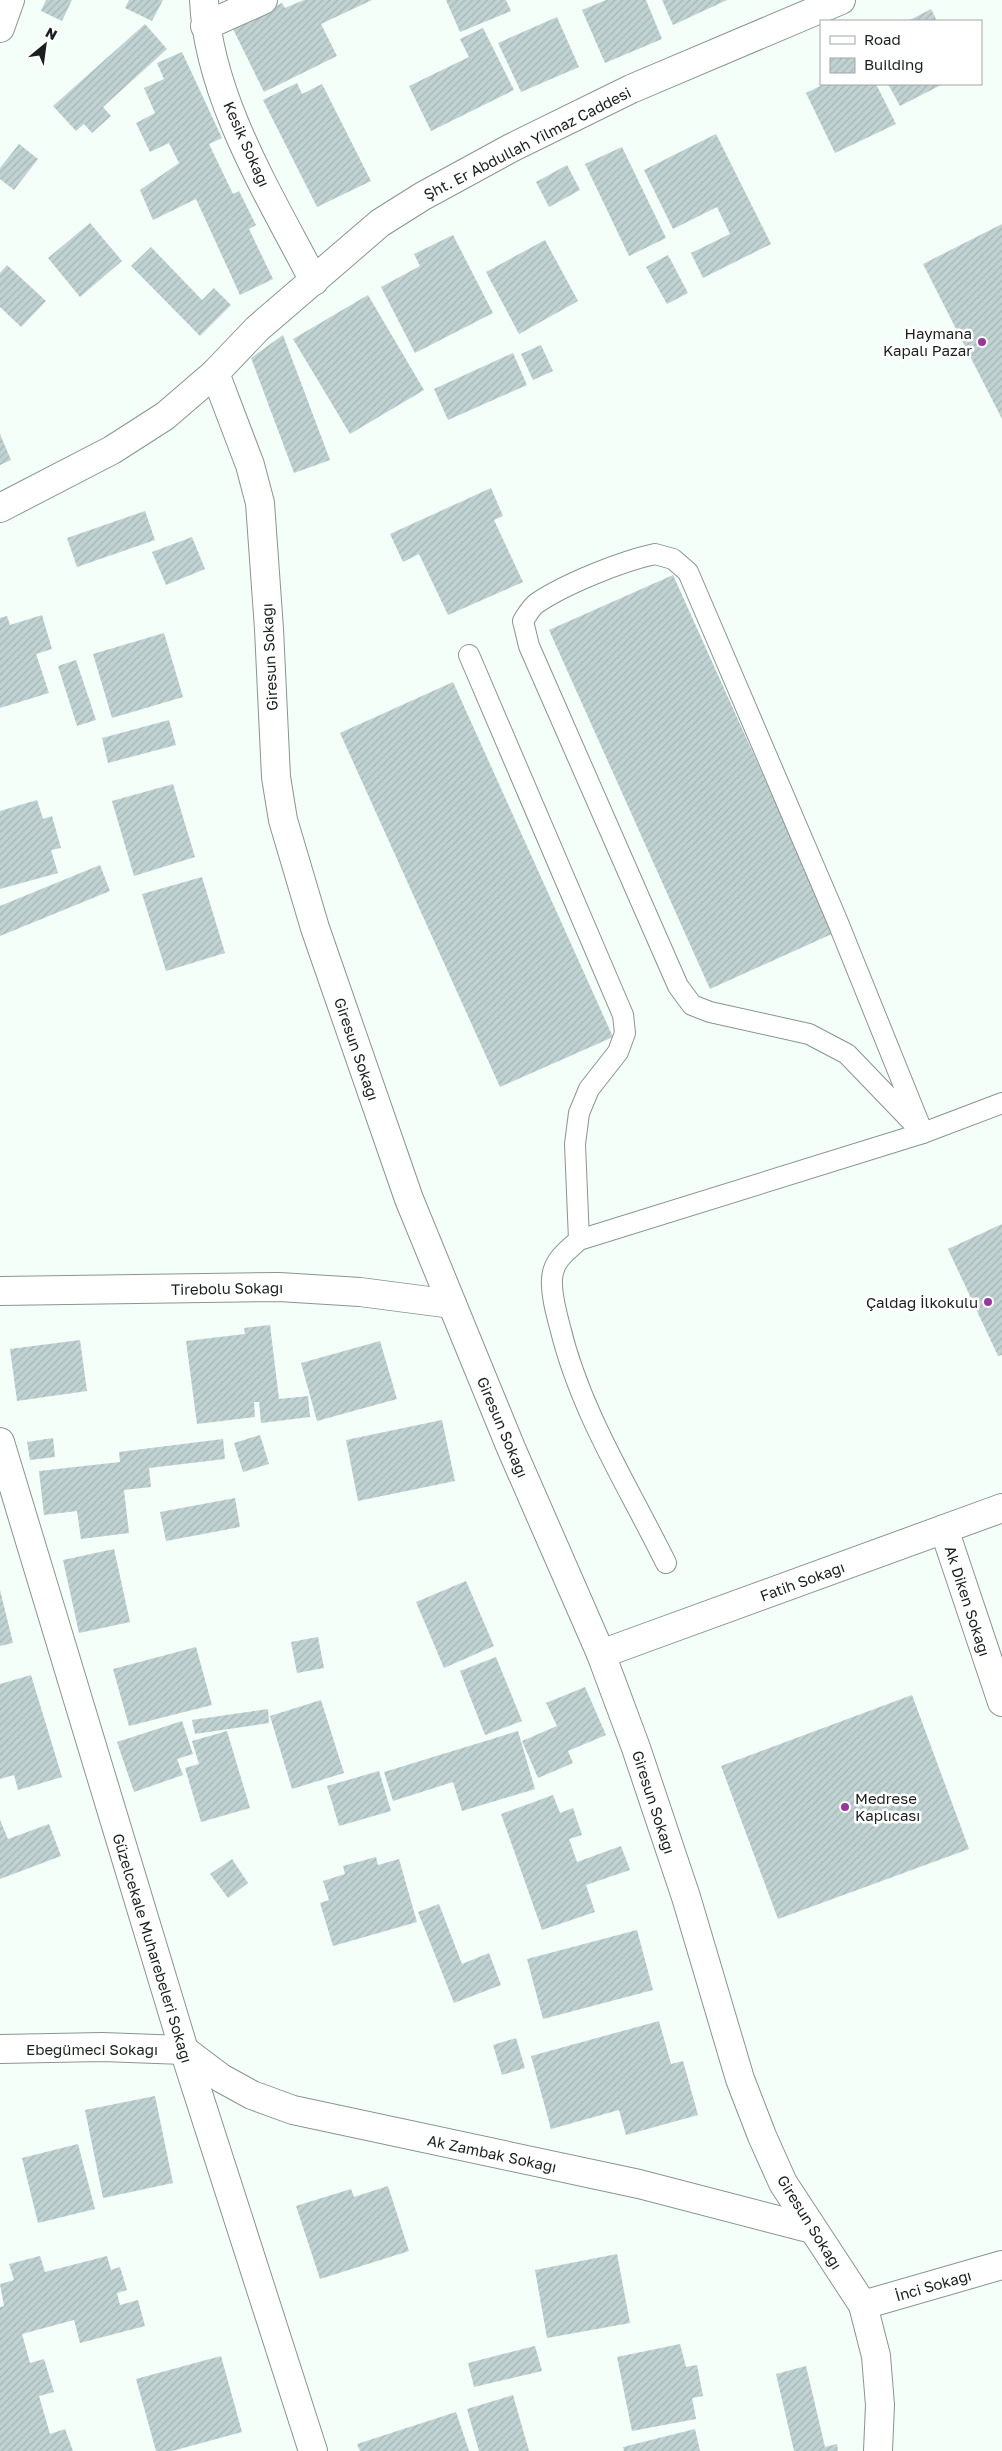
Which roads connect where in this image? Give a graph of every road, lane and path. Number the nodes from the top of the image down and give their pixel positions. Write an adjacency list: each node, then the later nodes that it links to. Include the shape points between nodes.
1 (10, 0): 5 (street)
2 (263, 0): 4 (street)
3 (841, 0): 6 (street, Şht. Er Abdullah Yilmaz Caddesi, via 631,89 511,148 380,223)
4 (205, 13): 6 (street, Kesik Sokağı, via 215,72 233,118)
5 (0, 28)
6 (314, 281): 7 (street, Şht. Er Abdullah Yilmaz Caddesi, via 257,329)
7 (215, 373): 8 (street, Şht. Er Abdullah Yilmaz Caddesi, via 165,416 112,450); 14 (street, Giresun Sokağı, via 250,464 260,503 275,760 283,820 356,1049 409,1199)
8 (0, 508)
9 (470, 655): 12 (lane, via 623,1015 625,1033 618,1052 589,1089 579,1112 575,1144)
10 (1002, 1103): 11 (lane)
11 (922, 1133): 11 (lane, via 837,920 688,572 673,559 655,554 631,559 535,604 523,621 530,646 678,986 692,1005 809,1034 847,1054); 12 (lane)
12 (579, 1240): 18 (lane, via 558,1258 552,1278 555,1309 567,1358 591,1414)
13 (0, 1291): 14 (street, Tirebolu Sokağı, via 279,1287 360,1292)
14 (452, 1304): 19 (street, Giresun Sokağı)
15 (0, 1442): 22 (street, Güzelcekale Muharebeleri Sokağı)
16 (1002, 1508): 17 (street, Fatih Sokağı)
17 (944, 1529): 19 (street, Fatih Sokağı); 20 (street, Ak Diken Sokağı)
18 (666, 1563)
19 (601, 1654): 23 (street, Giresun Sokağı, via 686,1897 740,2079 783,2183)
20 (1002, 1702)
21 (0, 2049): 22 (street, Ebegümeci Sokağı, via 102,2047)
22 (184, 2050): 23 (street, Ak Zambak Sokağı, via 221,2078 252,2095 293,2110 639,2184); 26 (street, Güzelcekale Muharebeleri Sokağı)
23 (812, 2229): 25 (street, Giresun Sokağı)
24 (1002, 2265): 25 (street, İnci Sokağı)
25 (863, 2305): 27 (street, Giresun Sokağı, via 876,2356 880,2405)
26 (313, 2451)
27 (878, 2451)

